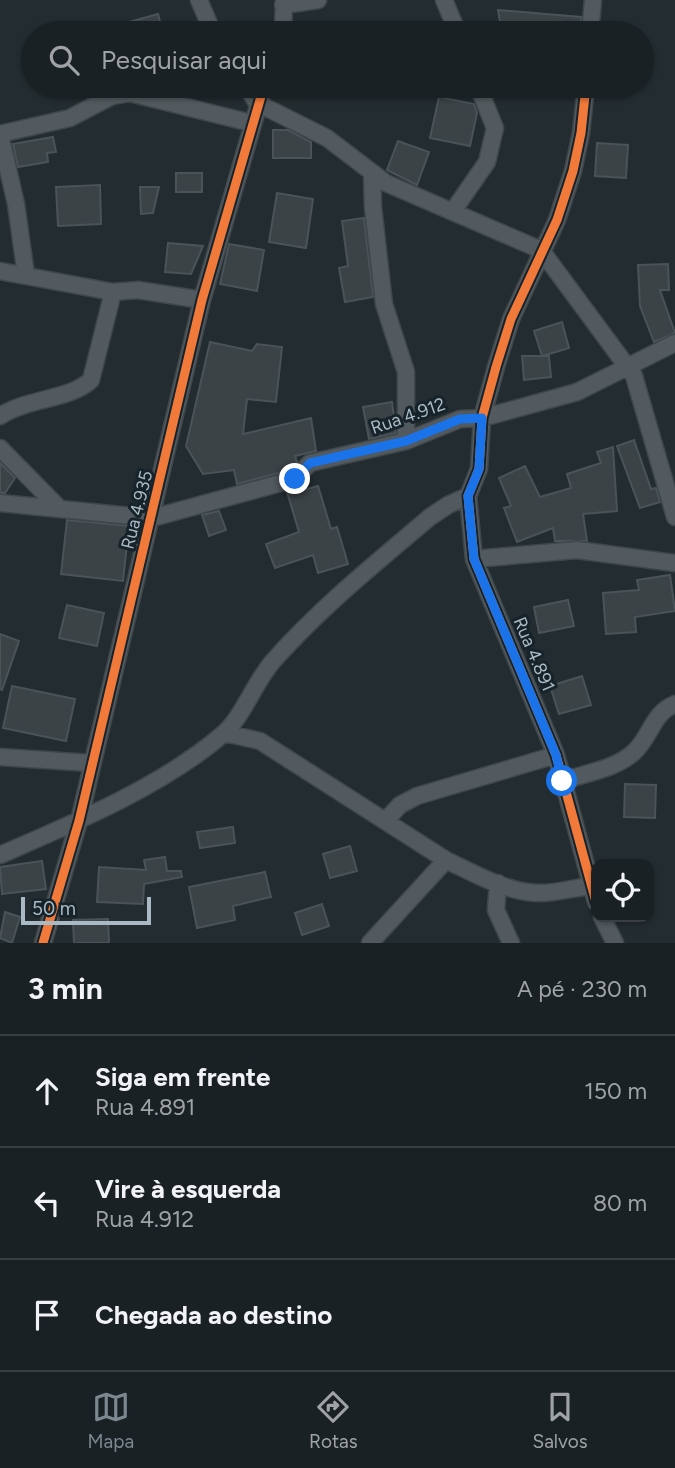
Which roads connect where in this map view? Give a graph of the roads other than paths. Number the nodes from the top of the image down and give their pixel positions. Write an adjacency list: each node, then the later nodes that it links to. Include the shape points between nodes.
1 (199, 0): 6 (street)
2 (318, 0): 5 (street)
3 (444, 0): 8 (street)
4 (593, 0): 9 (street)
5 (283, 2): 7 (street)
6 (208, 21)
7 (283, 21)
8 (453, 21)
9 (591, 21)
10 (108, 98): 18 (street, via 70,118)
11 (150, 98): 17 (street)
12 (254, 98): 16 (street)
13 (259, 98): 16 (street, Rua 4.935)
14 (483, 98): 20 (street, via 495,128 487,162)
15 (585, 98): 21 (street, Rua 4.891, via 573,171 557,220)
16 (257, 103): 17 (street, Rua 4.935); 19 (street, via 327,138)
17 (251, 123): 25 (street, Rua 4.935)
18 (0, 134): 23 (street)
19 (372, 173): 20 (street); 30 (street, via 384,304 406,372)
20 (453, 211): 21 (street)
21 (541, 250): 27 (street); 29 (street, Rua 4.891, via 511,319)
22 (0, 271): 23 (street)
23 (26, 275): 24 (street)
24 (113, 292): 25 (street, via 138,290); 28 (street, via 91,380)
25 (202, 300): 36 (street, Rua 4.935)
26 (675, 343): 27 (street, Rua 4.912)
27 (627, 369): 29 (street, Rua 4.912, via 576,392); 35 (street, via 634,376)
28 (0, 416)
29 (482, 418): 30 (street, Rua 4.912, via 460,419); 32 (street, Rua 4.891, via 479,469)
30 (406, 441): 36 (street, Rua 4.912, via 310,463 295,479)
31 (0, 449): 34 (street)
32 (468, 496): 37 (street, Rua 4.891); 40 (street, via 430,517 306,625 265,669)
33 (0, 503): 34 (street)
34 (60, 509): 36 (street)
35 (675, 517)
36 (152, 518): 43 (street, Rua 4.935)
37 (474, 559): 38 (street, via 578,550); 41 (street, Rua 4.891)
38 (675, 563)
39 (675, 704): 44 (street, via 657,714 645,741 621,761)
40 (225, 733): 45 (street, via 260,741); 46 (street, via 179,766)
41 (556, 755): 44 (street, Rua 4.891); 45 (street, via 417,796)
42 (0, 757): 43 (street)
43 (91, 763): 46 (street, Rua 4.935)
44 (562, 781): 50 (street, Rua 4.891)
45 (386, 820): 48 (street)
46 (79, 821): 47 (street); 52 (street, Rua 4.935)
47 (0, 855)
48 (446, 860): 49 (street); 53 (street)
49 (498, 883): 50 (street, via 540,893); 54 (street, via 496,910)
50 (590, 886)
51 (604, 922): 55 (street)
52 (43, 943)
53 (370, 943)
54 (511, 943)
55 (615, 943)

